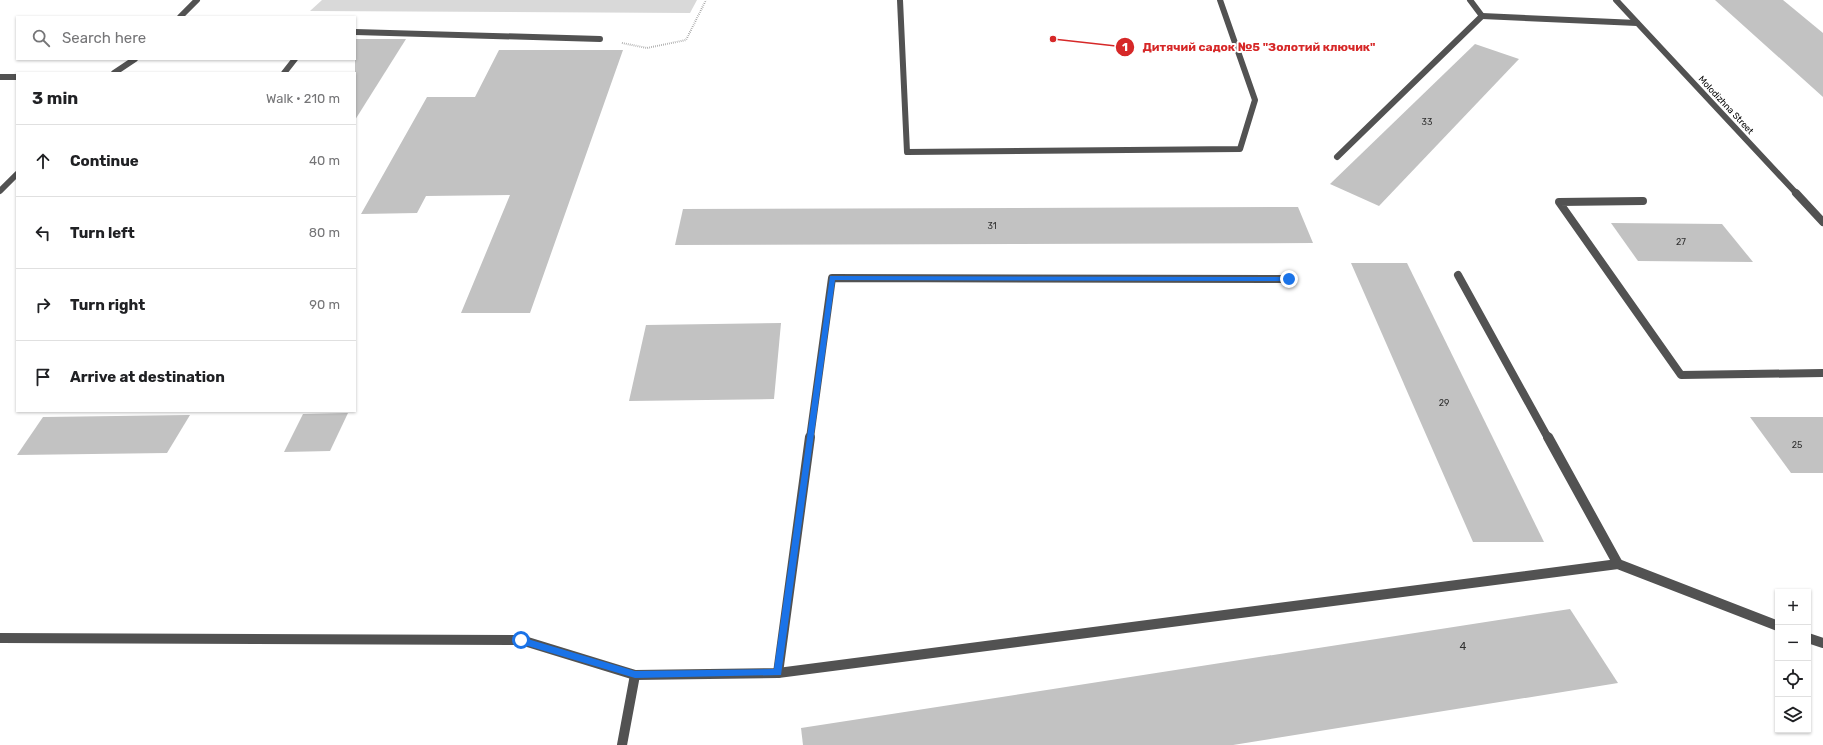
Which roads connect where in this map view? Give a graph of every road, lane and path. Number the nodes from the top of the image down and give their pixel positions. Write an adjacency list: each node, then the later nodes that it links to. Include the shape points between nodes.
1 (197, 0): 7 (street)
2 (706, 0): 11 (path, via 686,40 646,48)
3 (900, 0): 4 (street, via 907,152 1240,149 1255,100)
4 (1220, 0)
5 (1470, 0): 8 (street)
6 (1616, 0): 9 (street, Molodizhna Street)
7 (181, 16)
8 (1482, 16): 9 (street); 18 (street)
9 (1637, 23): 22 (street, Molodizhna Street)
10 (356, 32): 11 (street)
11 (600, 39)
12 (134, 60): 14 (street)
13 (294, 60): 15 (street)
14 (116, 72)
15 (285, 72)
16 (0, 77): 17 (street)
17 (16, 77)
18 (1337, 157)
19 (16, 175): 20 (street)
20 (0, 192)
21 (1643, 201): 25 (street, via 1559,202 1681,375)
22 (1823, 222)
23 (1458, 275): 26 (street)
24 (1289, 279): 31 (street, via 832,278)
25 (1823, 373)
26 (1618, 564): 27 (street); 31 (street)
27 (1775, 625)
28 (0, 638): 32 (street, via 521,640)
29 (1811, 639): 30 (street)
30 (1823, 643)
31 (778, 672): 32 (street)
32 (635, 675): 33 (street)
33 (622, 745)

